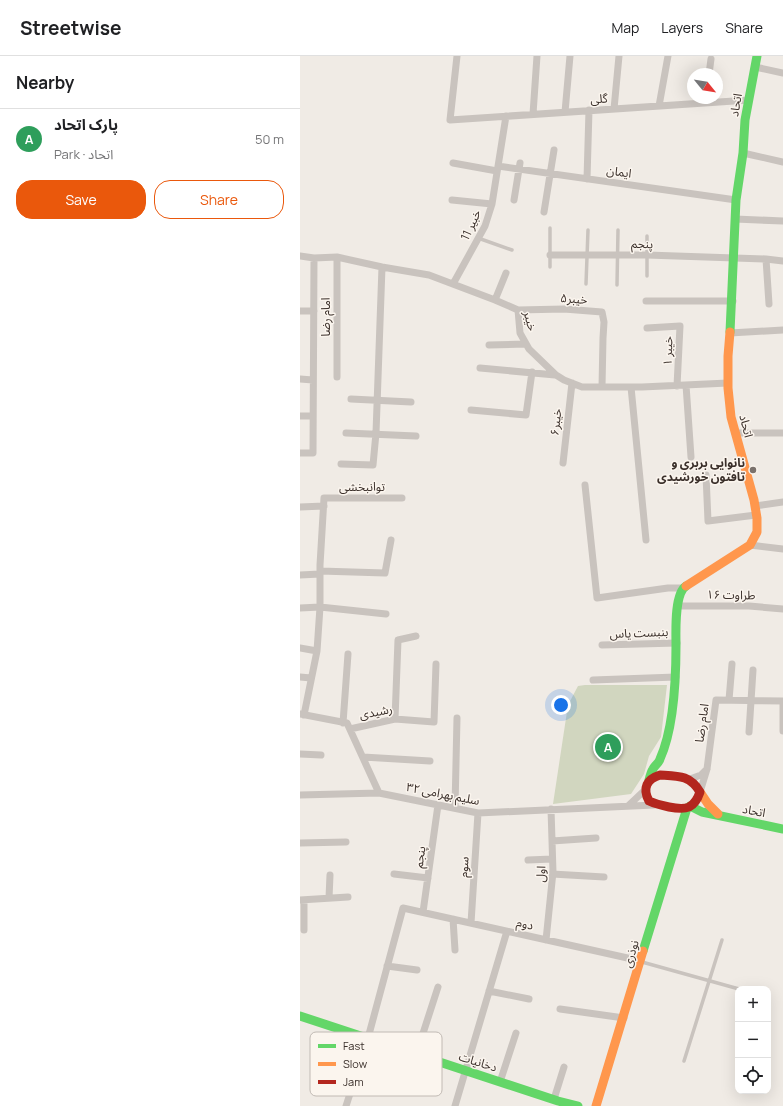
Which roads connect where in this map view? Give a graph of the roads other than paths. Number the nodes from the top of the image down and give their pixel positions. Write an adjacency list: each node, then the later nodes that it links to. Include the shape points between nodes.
1 (457, 56): 19 (street, گلی, via 450,120)
2 (536, 56): 18 (street)
3 (570, 56): 17 (street)
4 (619, 56): 15 (street)
5 (668, 56): 14 (street)
6 (758, 56): 8 (street, اتحاد)
7 (711, 59): 9 (street)
8 (756, 67): 10 (street); 12 (street, اتحاد)
9 (710, 68)
10 (783, 73)
11 (723, 100): 12 (street, گلی)
12 (749, 100): 21 (street, اتحاد)
13 (687, 102): 14 (street, گلی)
14 (659, 106): 15 (street, گلی)
15 (614, 109): 16 (street, گلی)
16 (589, 110): 17 (street, گلی); 27 (street)
17 (565, 112): 18 (street, گلی)
18 (533, 114): 19 (street, گلی)
19 (506, 116): 25 (street, خبیر 11)
20 (554, 150): 26 (street)
21 (743, 153): 22 (street); 30 (street, اتحاد)
22 (783, 162)
23 (453, 163): 25 (street, ایمان)
24 (519, 166): 25 (street, ایمان); 26 (street, ایمان); 29 (street)
25 (497, 169): 31 (street, خبیر 11)
26 (550, 174): 27 (street, ایمان); 32 (street)
27 (586, 179): 30 (street, ایمان)
28 (452, 200): 31 (street)
29 (514, 200)
30 (736, 200): 33 (street, اتحاد)
31 (492, 204): 39 (street, خبیر 11)
32 (544, 212)
33 (735, 218): 34 (street); 48 (street, اتحاد)
34 (783, 221)
35 (550, 228): 41 (lane)
36 (588, 230): 42 (lane)
37 (618, 230): 43 (lane)
38 (647, 236): 44 (lane)
39 (478, 238): 40 (lane); 55 (street, خبیر 11)
40 (512, 250)
41 (550, 255): 42 (street, پنجم); 52 (lane)
42 (587, 255): 43 (street, پنجم); 56 (lane)
43 (617, 255): 44 (street, پنجم); 57 (lane)
44 (646, 255): 48 (street, پنجم); 54 (lane)
45 (300, 256): 47 (street, خیبر)
46 (337, 257): 47 (street, خیبر); 51 (street, خیبر); 73 (street, امام رضا)
47 (314, 258): 64 (street)
48 (734, 258): 49 (street, پنجم); 60 (street, اتحاد)
49 (766, 259): 50 (street, پنجم); 61 (street)
50 (783, 261)
51 (382, 267): 55 (street, خیبر, via 429,275); 83 (street)
52 (550, 267)
53 (506, 273): 58 (street)
54 (647, 276)
55 (453, 284): 58 (street, خیبر)
56 (586, 284)
57 (617, 285)
58 (495, 300): 62 (street, خیبر)
59 (646, 301): 60 (street)
60 (733, 301): 67 (street, اتحاد)
61 (769, 304)
62 (518, 310): 68 (street, خیبر, via 520,334); 80 (street, خیبر۵, via 564,309 602,312)
63 (300, 311): 64 (street)
64 (314, 311): 75 (street)
65 (647, 328): 79 (street, خیبر ۱, via 680,326)
66 (783, 330): 67 (street)
67 (730, 333): 77 (street, اتحاد)
68 (526, 344): 69 (street); 72 (street, خیبر)
69 (488, 345)
70 (480, 368): 71 (street)
71 (532, 372): 72 (street); 85 (street, via 526,415)
72 (556, 374): 76 (street, خیبر)
73 (338, 377)
74 (300, 379): 75 (street)
75 (313, 380): 87 (street)
76 (572, 383): 80 (street, خیبر, via 582,387); 95 (street, خیبر۶)
77 (728, 383): 78 (street, خیبر); 90 (street, اتحاد)
78 (686, 385): 79 (street, خیبر); 94 (street)
79 (677, 386): 81 (street, خیبر)
80 (602, 387): 81 (street, خیبر)
81 (631, 387): 106 (street)
82 (351, 399): 83 (street)
83 (377, 400): 84 (street); 89 (street)
84 (411, 402)
85 (471, 410)
86 (300, 416): 87 (street)
87 (313, 416): 93 (street, via 313,453)
88 (346, 433): 89 (street)
89 (376, 433): 92 (street); 96 (street, via 373,465)
90 (735, 433): 91 (street); 102 (street, اتحاد)
91 (783, 433)
92 (416, 436)
93 (300, 453)
94 (691, 457)
95 (563, 463)
96 (341, 464)
97 (706, 475): 104 (street, via 708,521)
98 (585, 485): 111 (street, via 597,598)
99 (402, 498): 101 (street, توانبخشی, via 324,498)
100 (783, 502): 102 (street)
101 (324, 506): 103 (street); 109 (street)
102 (755, 506): 104 (street, اتحاد)
103 (300, 507)
104 (756, 515): 107 (street, اتحاد, via 757,532)
105 (391, 540): 109 (street, via 385,573)
106 (646, 540)
107 (750, 545): 108 (street); 111 (street)
108 (783, 549)
109 (320, 572): 110 (street); 114 (street)
110 (300, 575)
111 (683, 588): 112 (street)
112 (678, 606): 115 (street, طراوت ۱۶, via 749,606); 118 (street)
113 (300, 608): 114 (street)
114 (320, 608): 116 (street); 121 (street)
115 (783, 609)
116 (386, 614)
117 (416, 636): 134 (street, via 398,640)
118 (676, 643): 119 (street, بنبست یاس); 127 (street)
119 (602, 645)
120 (300, 648): 121 (street)
121 (317, 651): 128 (street)
122 (348, 654): 136 (street)
123 (436, 664): 134 (street, رشیدی, via 434,722)
124 (732, 664): 130 (street)
125 (753, 670): 131 (street)
126 (300, 677): 128 (street)
127 (676, 677): 129 (street); 143 (street, via 668,735)
128 (311, 678): 133 (street)
129 (593, 680)
130 (730, 700): 131 (street, امام رضا); 145 (street, امام رضا, via 716,700)
131 (751, 700): 132 (street, امام رضا); 139 (street)
132 (783, 701): 138 (street)
133 (302, 714): 136 (street)
134 (395, 718): 137 (street, رشیدی)
135 (457, 718): 156 (street)
136 (343, 723): 137 (street, via 347,723)
137 (350, 729): 142 (street)
138 (782, 731)
139 (748, 732)
140 (300, 754): 141 (street)
141 (321, 755)
142 (363, 757): 144 (street); 150 (street)
143 (660, 760): 146 (street); 148 (street, via 653,769)
144 (430, 762)
145 (707, 769): 147 (street, via 701,775); 149 (street, امام رضا)
146 (660, 775): 147 (street); 148 (street, via 653,777)
147 (690, 779): 149 (street)
148 (648, 784): 153 (street, via 648,799); 154 (street)
149 (700, 792): 155 (street, via 697,800); 159 (street, اتحاد, via 710,809)
150 (379, 793): 151 (street, سلیم بهرامی ۳۲); 152 (street, سلیم بهرامی ۳۲)
151 (300, 795)
152 (438, 805): 156 (street, سلیم بهرامی ۳۲); 171 (street, پنجم)
153 (657, 805): 154 (street, سلیم بهرامی ۳۲); 155 (street)
154 (628, 806): 157 (street, سلیم بهرامی ۳۲)
155 (689, 807): 159 (street, اتحاد, via 703,813); 183 (street, نوذری)
156 (455, 808): 158 (street, سلیم بهرامی ۳۲)
157 (551, 809): 158 (street, سلیم بهرامی ۳۲); 162 (street, اول)
158 (478, 813): 177 (street, سوم)
159 (722, 816): 160 (street, اتحاد)
160 (783, 829)
161 (596, 838): 162 (street)
162 (552, 841): 165 (street, اول)
163 (346, 842): 164 (street)
164 (300, 843)
165 (552, 859): 166 (street); 168 (street, اول)
166 (528, 860)
167 (394, 874): 171 (street)
168 (552, 874): 170 (street); 180 (street, اول)
169 (330, 875): 173 (street)
170 (604, 877)
171 (428, 878): 175 (street, پنجم)
172 (348, 897): 173 (street)
173 (329, 898): 174 (street)
174 (302, 900): 178 (street)
175 (423, 912): 176 (street, دوم); 184 (street, دوم, via 404,908)
176 (453, 919): 177 (street, دوم); 182 (street)
177 (471, 923): 179 (street, دوم)
178 (304, 930)
179 (507, 931): 180 (street, دوم); 189 (street)
180 (546, 940): 183 (street, دوم)
181 (722, 940): 186 (lane)
182 (454, 950)
183 (641, 961): 186 (lane); 193 (street, نوذری)
184 (387, 966): 185 (street); 195 (street)
185 (417, 970)
186 (709, 980): 188 (lane); 198 (lane)
187 (438, 987): 196 (street)
188 (735, 988)
189 (489, 991): 190 (street); 201 (street)
190 (529, 999)
191 (560, 1009): 193 (street)
192 (300, 1016): 194 (street, دخانیات)
193 (624, 1018): 209 (street, نوذری)
194 (349, 1032)
195 (370, 1032)
196 (424, 1032)
197 (516, 1033): 202 (street)
198 (684, 1061)
199 (442, 1062): 201 (street, دخانیات)
200 (564, 1067): 204 (street)
201 (465, 1070): 202 (street, دخانیات); 206 (street)
202 (500, 1082): 204 (street, دخانیات)
203 (349, 1096): 205 (street)
204 (556, 1100): 207 (street, دخانیات); 208 (street, دخانیات)
205 (346, 1106)
206 (455, 1106)
207 (567, 1106)
208 (578, 1106)
209 (596, 1106)

